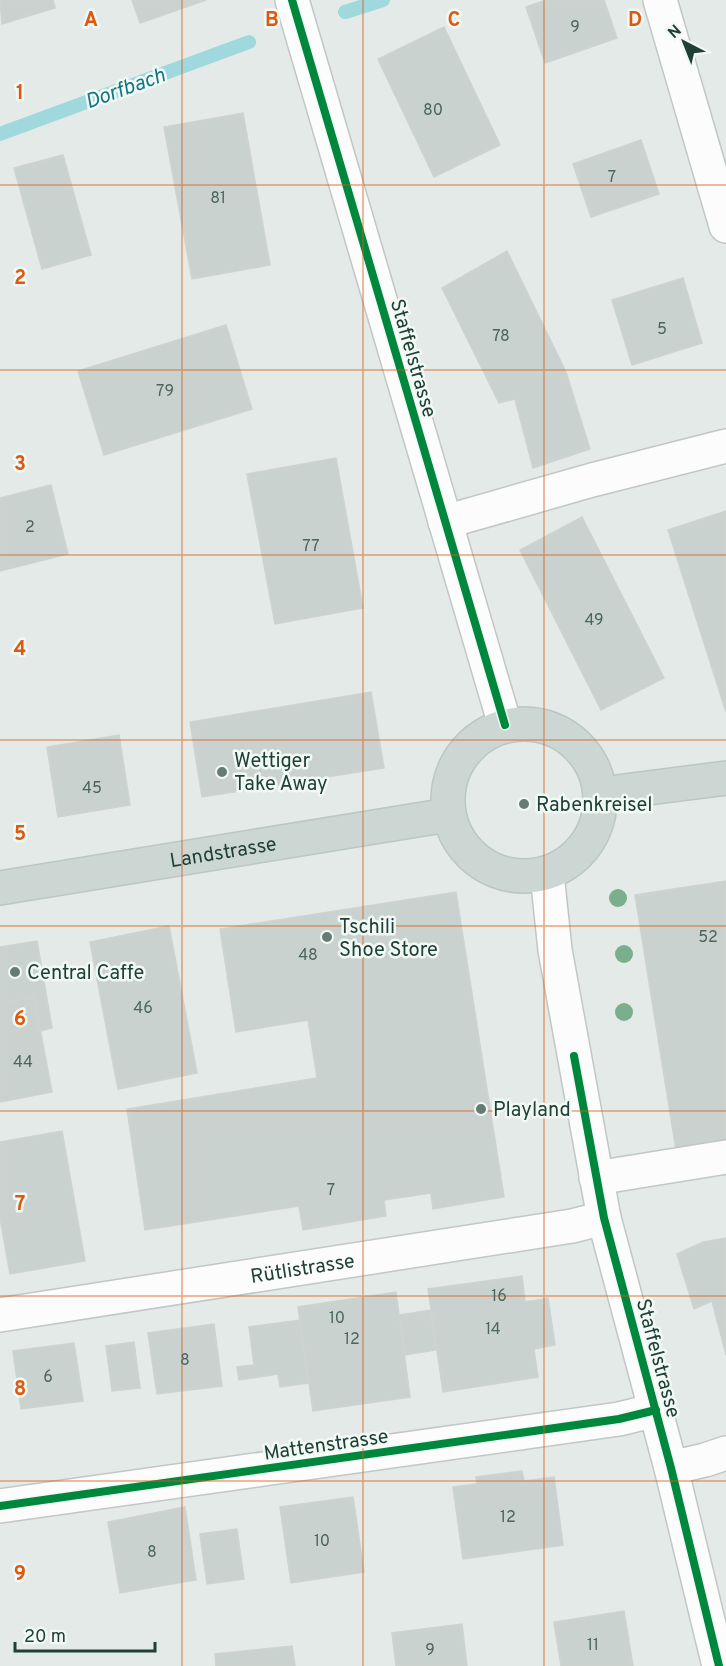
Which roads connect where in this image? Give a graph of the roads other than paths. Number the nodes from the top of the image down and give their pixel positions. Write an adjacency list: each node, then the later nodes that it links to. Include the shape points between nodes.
1 (292, 0): 5 (street, Staffelstrasse)
2 (660, 0): 3 (street)
3 (726, 226)
4 (726, 446): 5 (street)
5 (445, 522): 6 (street, Staffelstrasse)
6 (505, 725): 8 (main road, via 532,723 557,731 579,746 594,769); 9 (main road, via 478,738 458,759 448,786)
7 (726, 778): 8 (main road)
8 (601, 795): 10 (main road, via 598,820 587,843 570,862)
9 (448, 815): 10 (main road, via 458,839 474,859 496,872 522,877); 11 (main road, Landstrasse)
10 (547, 873): 13 (street, Staffelstrasse, via 555,950)
11 (0, 888)
12 (726, 1157): 13 (street)
13 (596, 1178): 14 (street, Staffelstrasse)
14 (604, 1218): 15 (street, Rütlistrasse); 16 (street, Staffelstrasse)
15 (0, 1315)
16 (656, 1410): 18 (street, Staffelstrasse); 19 (street, Mattenstrasse, via 619,1419)
17 (726, 1453): 18 (street)
18 (671, 1468): 20 (street, Staffelstrasse)
19 (0, 1506)
20 (719, 1666)

